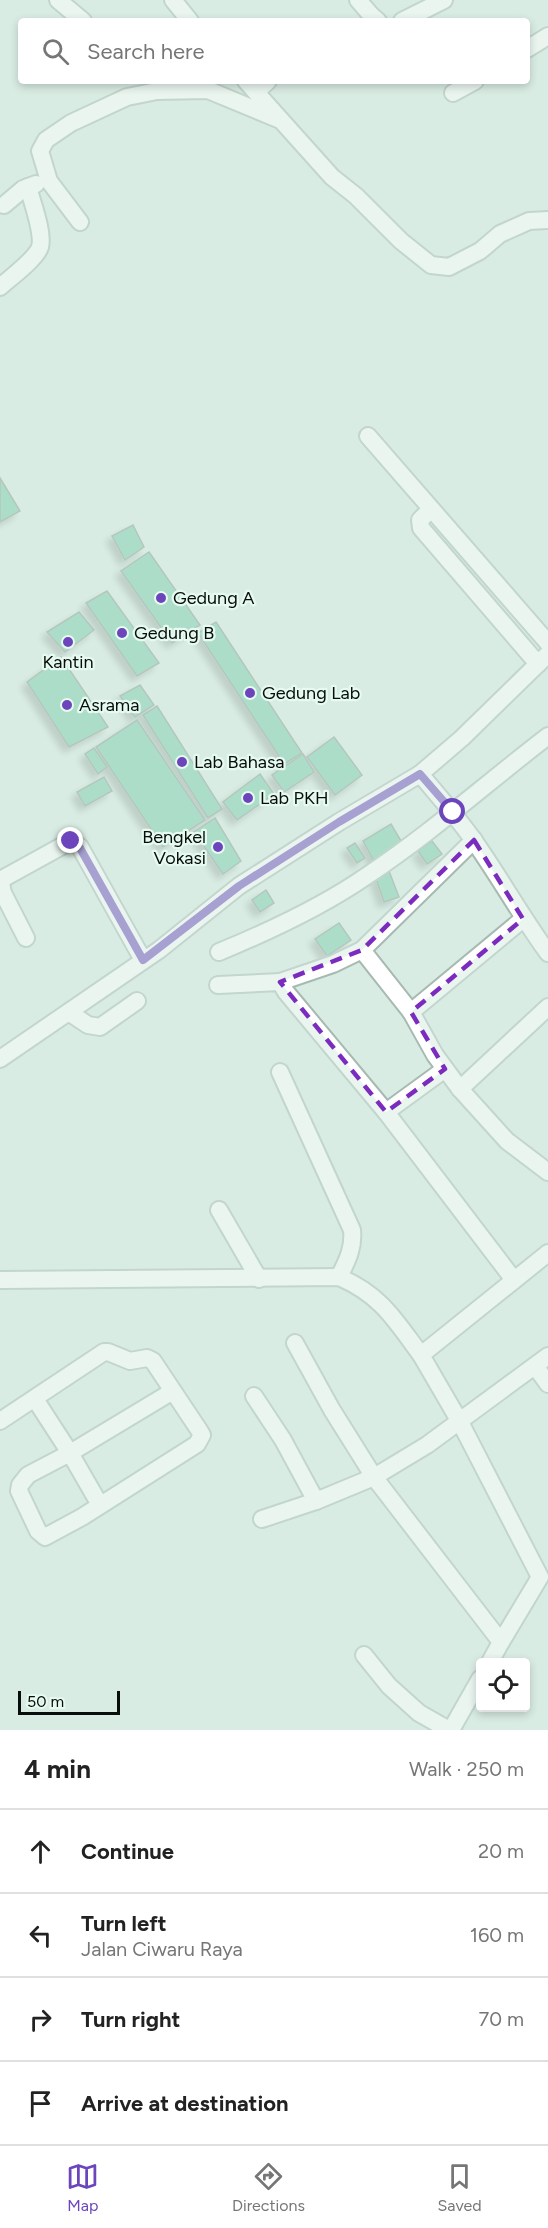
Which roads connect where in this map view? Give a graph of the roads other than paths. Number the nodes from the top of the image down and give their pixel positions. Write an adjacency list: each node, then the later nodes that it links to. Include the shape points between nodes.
1 (58, 0): 5 (street)
2 (173, 0): 6 (street)
3 (358, 0): 7 (street)
4 (444, 0): 8 (street)
5 (79, 18)
6 (185, 18)
7 (375, 18)
8 (408, 18)
9 (548, 36): 10 (street)
10 (530, 47)
11 (470, 84): 13 (street)
12 (256, 85): 14 (street)
13 (453, 93)
14 (284, 122): 15 (street, via 208,90 157,91 127,97 71,123 46,140 40,151); 18 (street, via 332,177 431,265 449,267 480,251 500,234 529,221)
15 (49, 181): 16 (street); 19 (street)
16 (28, 187): 17 (street); 20 (street, via 40,245)
17 (4, 205)
18 (548, 220)
19 (80, 222)
20 (0, 287)
21 (368, 436): 22 (street)
22 (431, 509): 23 (street); 24 (street, via 420,520 421,528)
23 (532, 624): 24 (street); 25 (street)
24 (516, 638): 26 (street)
25 (548, 643)
26 (543, 659): 28 (street)
27 (548, 736): 29 (street)
28 (420, 774): 29 (street); 36 (street, via 239,886)
29 (453, 812): 30 (street); 34 (street, via 367,876 275,929)
30 (474, 840): 31 (street); 33 (street)
31 (523, 919): 35 (street); 41 (street)
32 (26, 938): 36 (street, via 3,893 3,878 71,841 80,848)
33 (362, 950): 37 (street); 41 (street)
34 (219, 952)
35 (548, 953)
36 (143, 960): 42 (street)
37 (280, 982): 38 (street); 47 (street)
38 (218, 985)
39 (137, 1001): 42 (street, via 100,1028)
40 (548, 1007): 46 (street)
41 (411, 1012): 44 (street)
42 (69, 1013): 43 (street)
43 (0, 1059)
44 (445, 1069): 46 (street); 47 (street)
45 (280, 1071): 51 (street, via 352,1230 350,1256)
46 (460, 1089): 48 (street, via 507,1141)
47 (386, 1112): 54 (street)
48 (548, 1172)
49 (219, 1210): 52 (street)
50 (548, 1253): 54 (street)
51 (339, 1277): 52 (street); 56 (street, via 380,1302)
52 (259, 1279): 53 (street)
53 (0, 1280)
54 (514, 1280): 56 (street)
55 (295, 1343): 65 (street)
56 (421, 1355): 63 (street)
57 (542, 1361): 58 (street); 63 (street)
58 (548, 1384)
59 (173, 1391): 61 (street, via 150,1359 130,1361 104,1352); 64 (street); 67 (street, via 202,1435 200,1439)
60 (254, 1396): 66 (street)
61 (35, 1399): 62 (street); 64 (street)
62 (0, 1421)
63 (460, 1422): 65 (street); 69 (street)
64 (70, 1453): 67 (street); 67 (street, via 28,1475 20,1485 19,1491 38,1531 45,1537)
65 (374, 1477): 66 (street); 71 (street)
66 (316, 1501): 68 (street)
67 (100, 1505)
68 (262, 1519)
69 (544, 1573): 70 (street); 71 (street)
70 (548, 1594)
71 (501, 1642): 73 (street)
72 (364, 1654): 75 (street, via 389,1686 419,1713)
73 (492, 1658)
74 (476, 1686): 75 (street)
75 (450, 1730)

